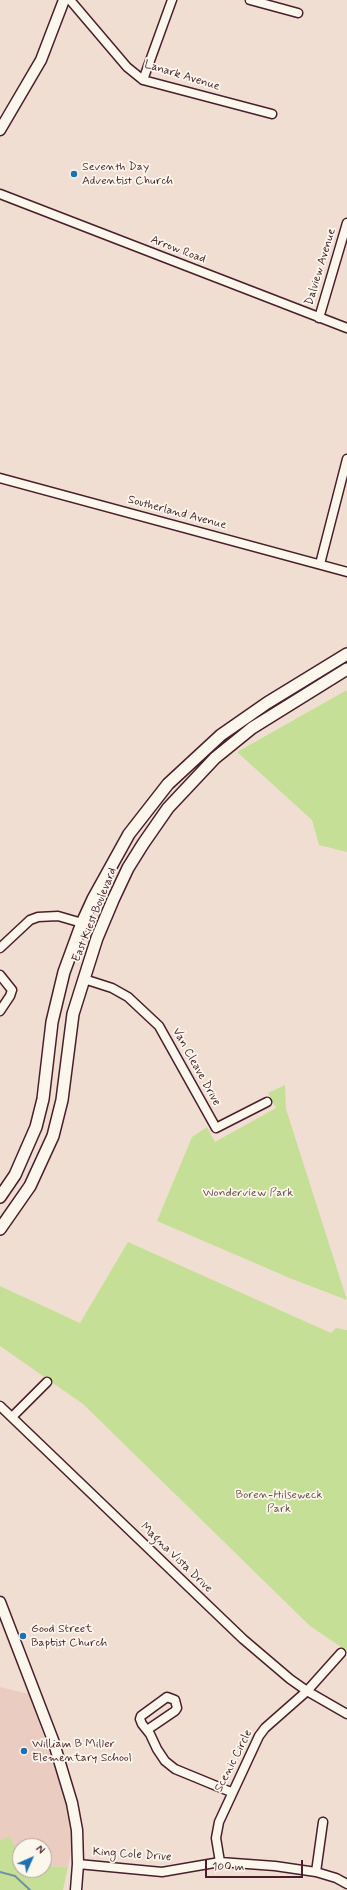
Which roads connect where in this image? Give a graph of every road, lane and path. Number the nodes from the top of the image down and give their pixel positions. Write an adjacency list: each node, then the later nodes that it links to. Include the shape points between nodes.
1 (64, 0): 8 (street, via 41,60)
2 (70, 0): 6 (street, Lanark Avenue, via 127,67)
3 (172, 0): 6 (street)
4 (250, 0): 5 (street)
5 (298, 13)
6 (143, 80): 7 (street, Lanark Avenue)
7 (272, 114)
8 (0, 130)
9 (0, 194): 11 (street, Arrow Road)
10 (347, 223): 11 (street, Dalview Avenue)
11 (319, 318): 12 (street, Arrow Road)
12 (347, 328)
13 (347, 459): 15 (street)
14 (0, 478): 15 (street, Southerland Avenue)
15 (320, 564): 16 (street, Southerland Avenue)
16 (347, 572)
17 (347, 654): 19 (main road, East Kiest Boulevard, via 237,722)
18 (347, 669): 20 (main road, East Kiest Boulevard, via 252,728)
19 (206, 748): 20 (main road); 21 (main road, East Kiest Boulevard, via 168,784 129,834)
20 (215, 758): 24 (main road, East Kiest Boulevard, via 168,808 128,868 97,938)
21 (82, 923): 22 (street, via 58,916 38,916 30,920); 27 (main road, East Kiest Boulevard, via 64,972 52,1022 43,1099 36,1126 15,1175)
22 (0, 948)
23 (0, 975): 25 (street, via 12,990)
24 (84, 978): 26 (street, Van Cleave Drive, via 128,997 157,1024 169,1041 216,1128); 28 (main road, East Kiest Boulevard, via 73,1014 62,1100 52,1136 30,1186)
25 (0, 1011)
26 (267, 1102)
27 (0, 1198)
28 (0, 1229)
29 (47, 1382): 31 (street)
30 (0, 1406): 31 (street, Magna Vista Drive)
31 (12, 1417): 35 (street, Magna Vista Drive, via 243,1639)
32 (0, 1602): 33 (street)
33 (3, 1623): 41 (street, via 53,1740 72,1803 77,1830)
34 (341, 1653): 35 (street, Scenic Circle)
35 (307, 1691): 36 (street, Magna Vista Drive); 38 (street, Scenic Circle, via 265,1728)
36 (347, 1714)
37 (147, 1730): 37 (street, via 175,1711 175,1700 168,1698 141,1716 140,1719); 38 (street, via 157,1749 175,1769)
38 (231, 1792): 40 (street, Scenic Circle, via 217,1831)
39 (323, 1822): 42 (street)
40 (220, 1862): 41 (street, King Cole Drive, via 162,1872); 42 (street, King Cole Drive)
41 (78, 1864): 44 (street)
42 (316, 1872): 43 (street, King Cole Drive)
43 (347, 1884)
44 (76, 1890)

